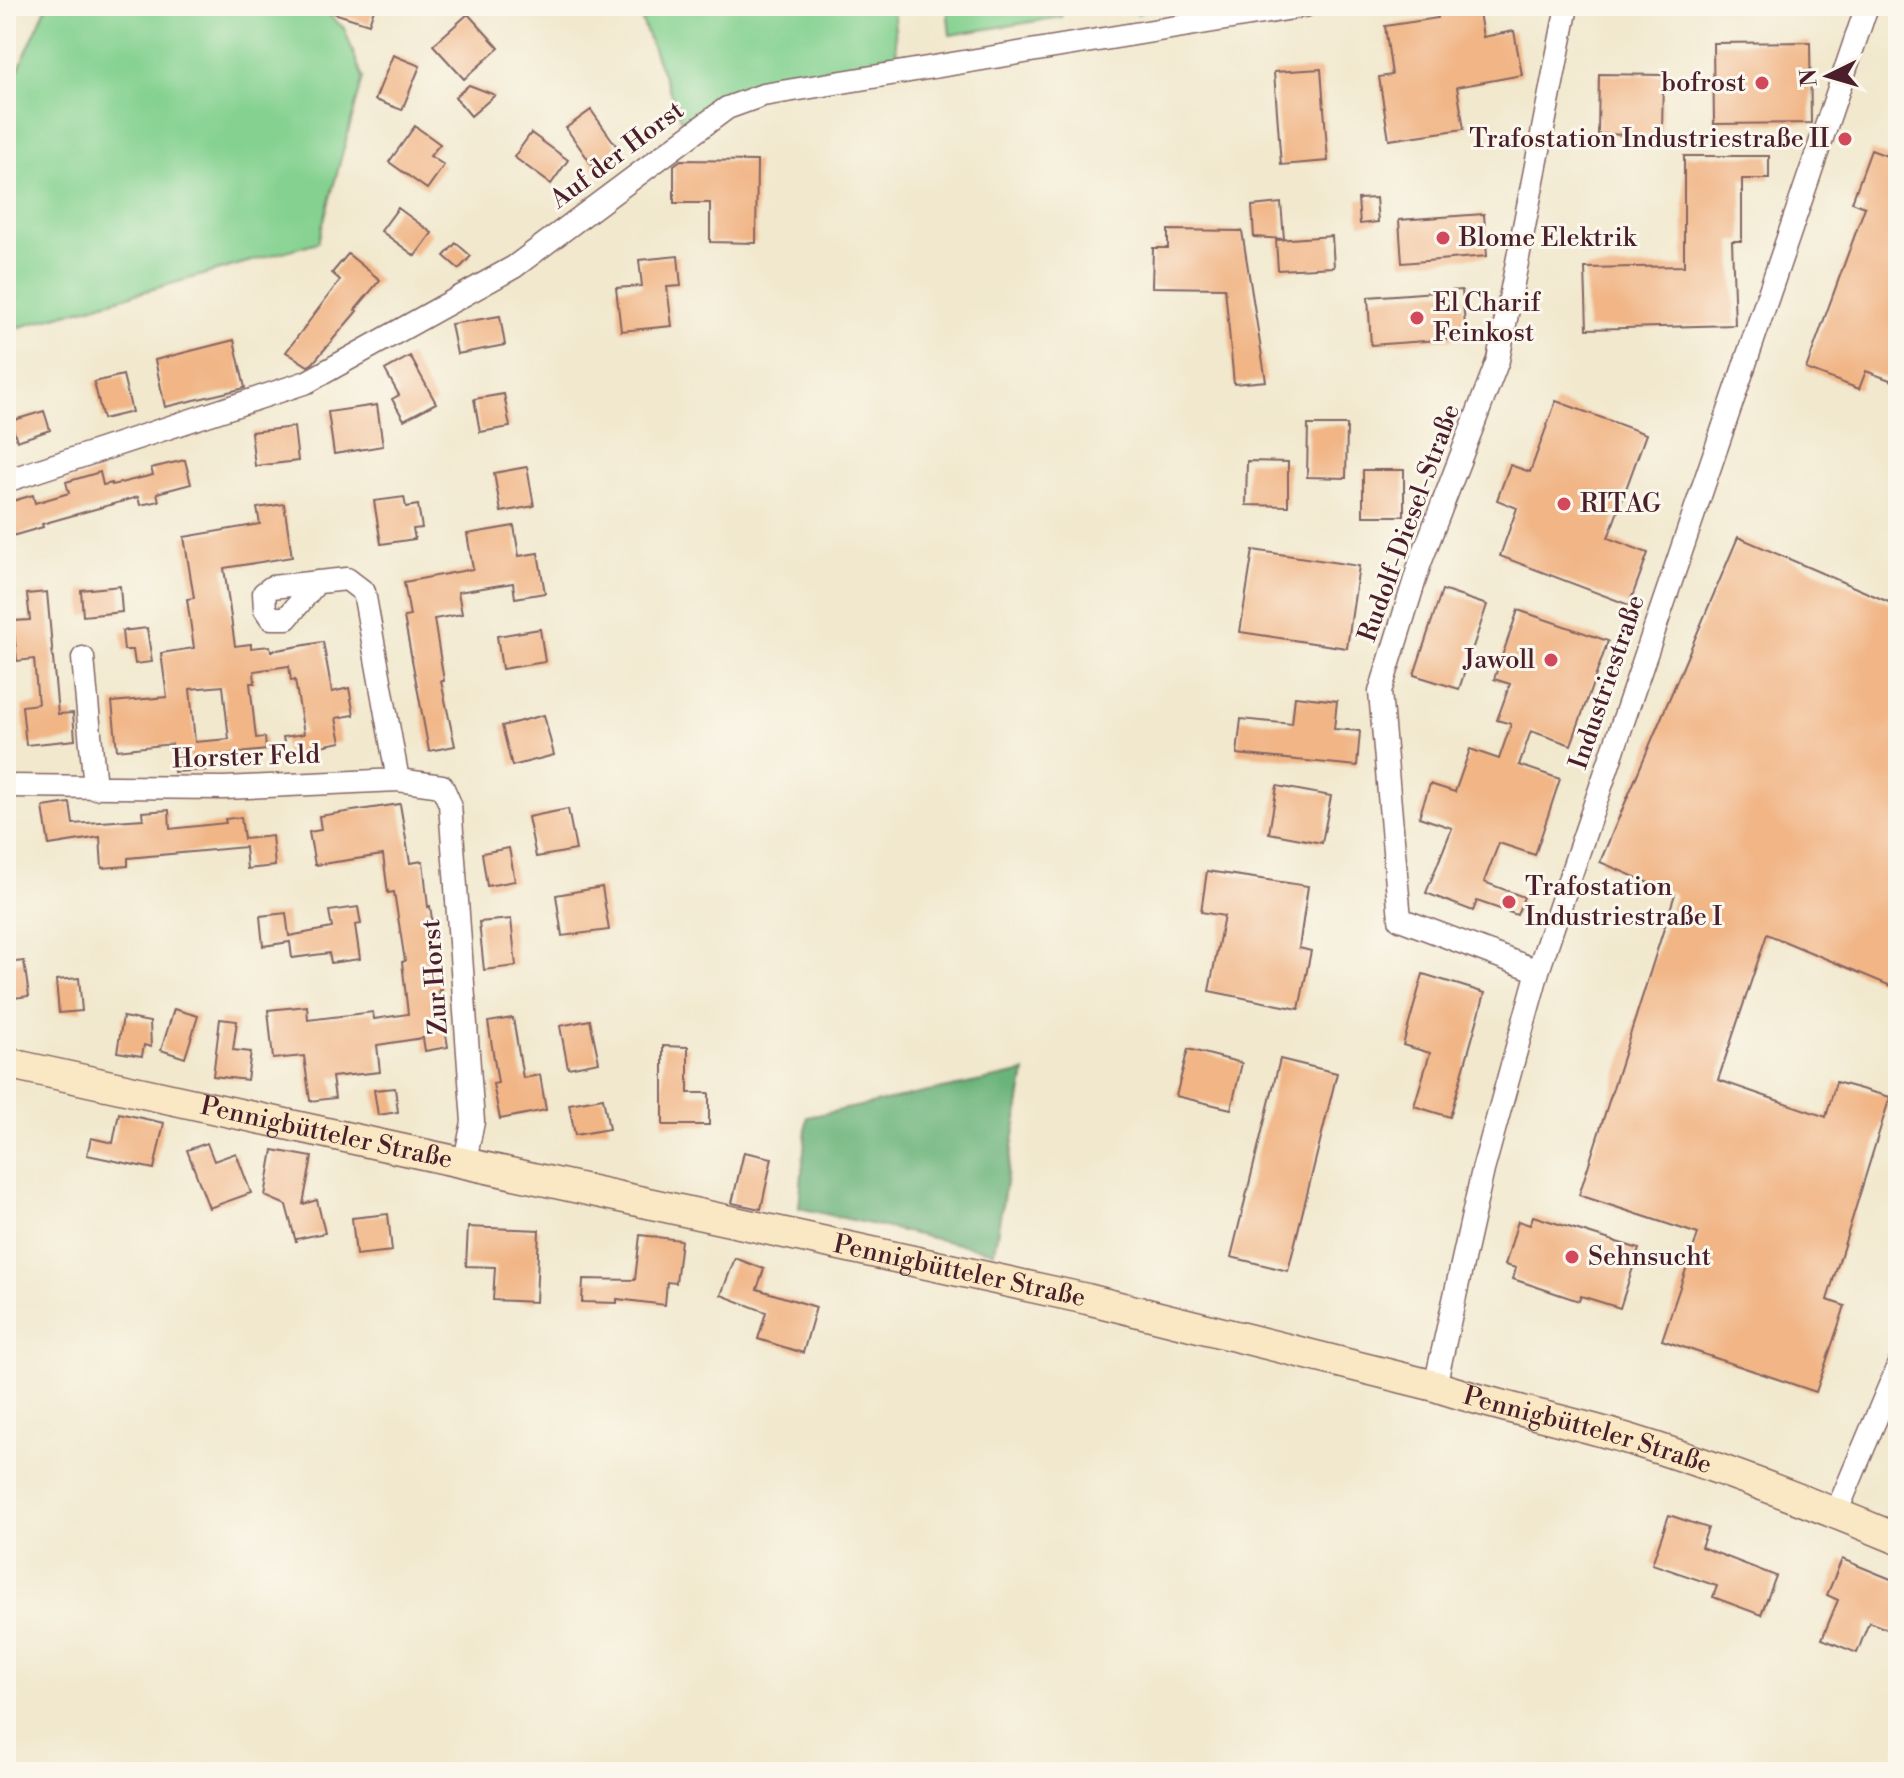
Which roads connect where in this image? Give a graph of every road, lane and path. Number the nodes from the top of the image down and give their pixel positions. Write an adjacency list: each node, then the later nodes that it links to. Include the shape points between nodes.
1 (1305, 6): 4 (street, Auf der Horst, via 763,95 727,108 514,267 307,382)
2 (1567, 6): 11 (street, Rudolf-Diesel-Straße, via 1498,360 1420,563 1380,692 1400,919)
3 (1867, 6): 11 (street, Industriestraße)
4 (6, 481)
5 (317, 582): 7 (street, via 347,579 364,592)
6 (83, 658): 10 (street)
7 (398, 780): 9 (street, Horster Feld); 10 (street, Horster Feld)
8 (6, 786): 10 (street, Horster Feld)
9 (442, 786): 13 (street, Zur Horst, via 450,804 473,1122)
10 (95, 788)
11 (1538, 971): 15 (street, Industriestraße, via 1483,1170)
12 (6, 1063): 13 (street, Pennigbütteler Straße)
13 (464, 1165): 15 (street, Pennigbütteler Straße, via 1087,1299)
14 (1898, 1366): 16 (street)
15 (1435, 1386): 16 (street, Pennigbütteler Straße, via 1640,1443)
16 (1836, 1513): 17 (street, Pennigbütteler Straße)
17 (1898, 1539)

